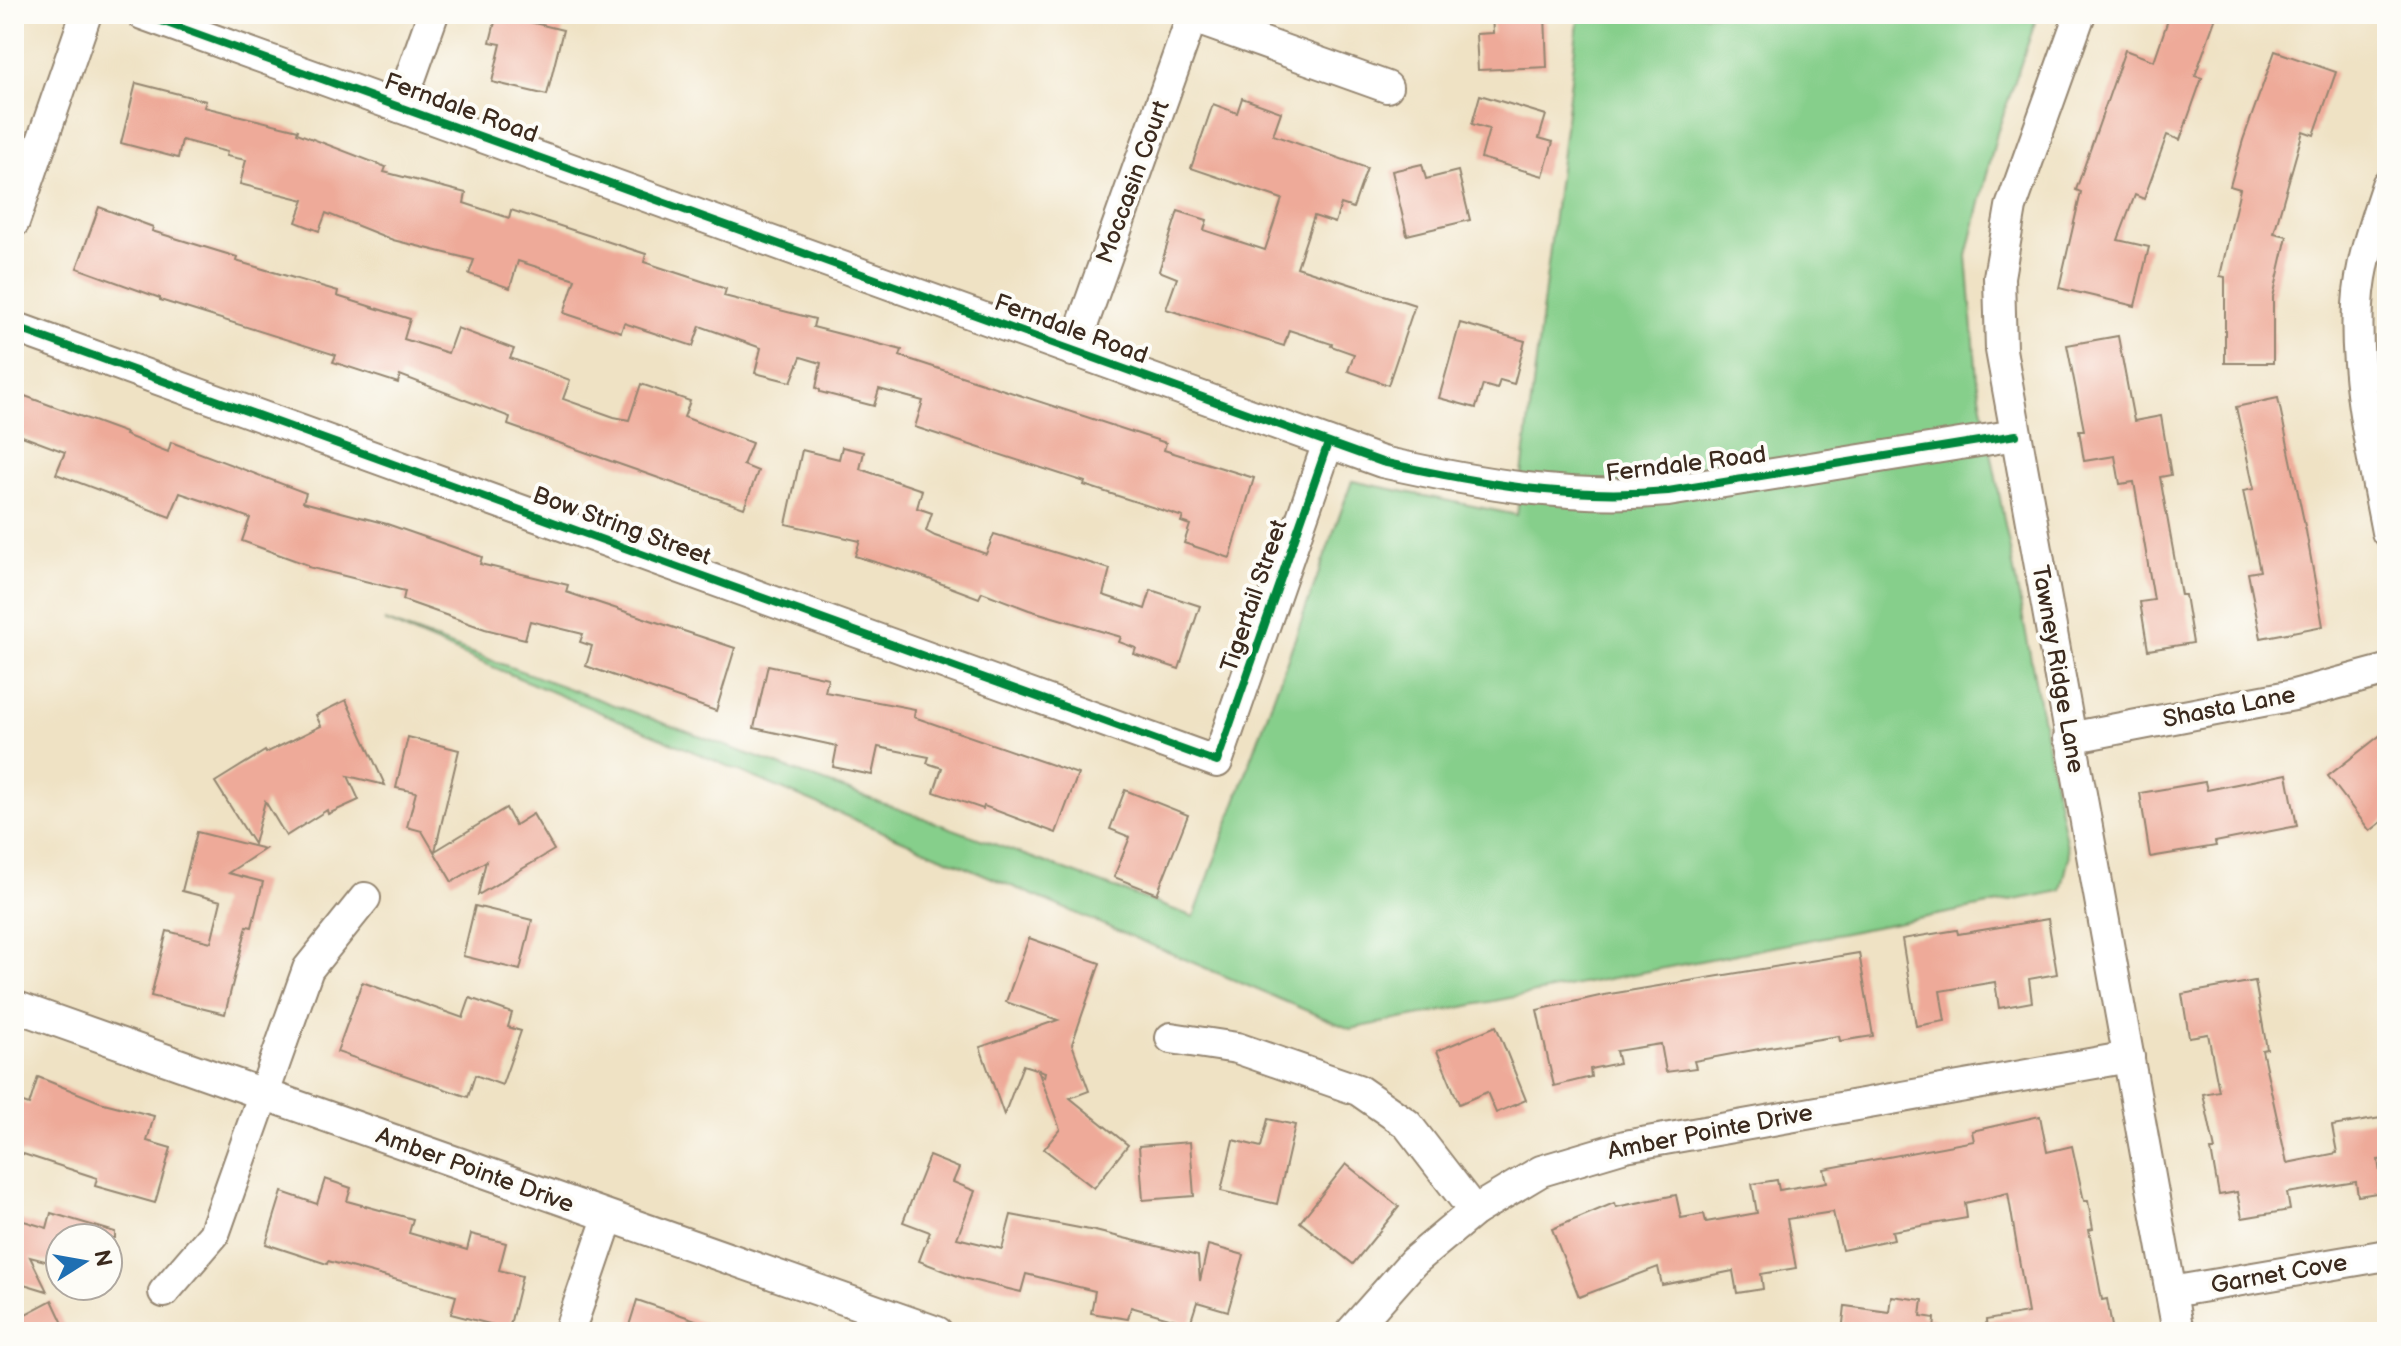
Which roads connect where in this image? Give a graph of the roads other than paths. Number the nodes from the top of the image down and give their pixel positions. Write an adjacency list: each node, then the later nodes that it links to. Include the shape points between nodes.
1 (86, 14): 9 (street)
2 (142, 14): 7 (street, Ferndale Road)
3 (433, 14): 7 (street)
4 (2080, 14): 12 (street, Tawney Ridge Lane, via 2011,207 1999,277 2001,350)
5 (1192, 16): 6 (street); 11 (street, Moccasin Court)
6 (1387, 87)
7 (400, 107): 11 (street, Ferndale Road)
8 (2387, 185): 14 (street, via 2370,233 2358,302 2363,403)
9 (14, 222)
10 (14, 327): 17 (street, Bow String Street)
11 (1073, 351): 13 (street, Ferndale Road)
12 (2016, 435): 13 (street, Ferndale Road, via 1620,495 1548,492 1435,474); 16 (street, Tawney Ridge Lane)
13 (1328, 443): 17 (street, Tigertail Street)
14 (2387, 532)
15 (2387, 670): 16 (street, Shasta Lane, via 2294,695)
16 (2069, 738): 21 (street, Tawney Ridge Lane)
17 (1217, 762)
18 (365, 898): 22 (street, via 308,969)
19 (14, 1006): 22 (street, Amber Pointe Drive)
20 (1171, 1038): 23 (street, via 1237,1048 1358,1090 1407,1124)
21 (2129, 1057): 23 (street, Amber Pointe Drive, via 1625,1146 1541,1171); 27 (street, Tawney Ridge Lane)
22 (264, 1095): 24 (street, Amber Pointe Drive); 26 (street, via 214,1234)
23 (1474, 1211): 30 (street, Amber Pointe Drive, via 1413,1262)
24 (608, 1218): 28 (street); 29 (street, Amber Pointe Drive)
25 (2387, 1255): 27 (street, Garnet Cove)
26 (164, 1292)
27 (2171, 1292): 31 (street, Tawney Ridge Lane)
28 (569, 1332)
29 (937, 1332)
30 (1351, 1332)
31 (2178, 1332)

